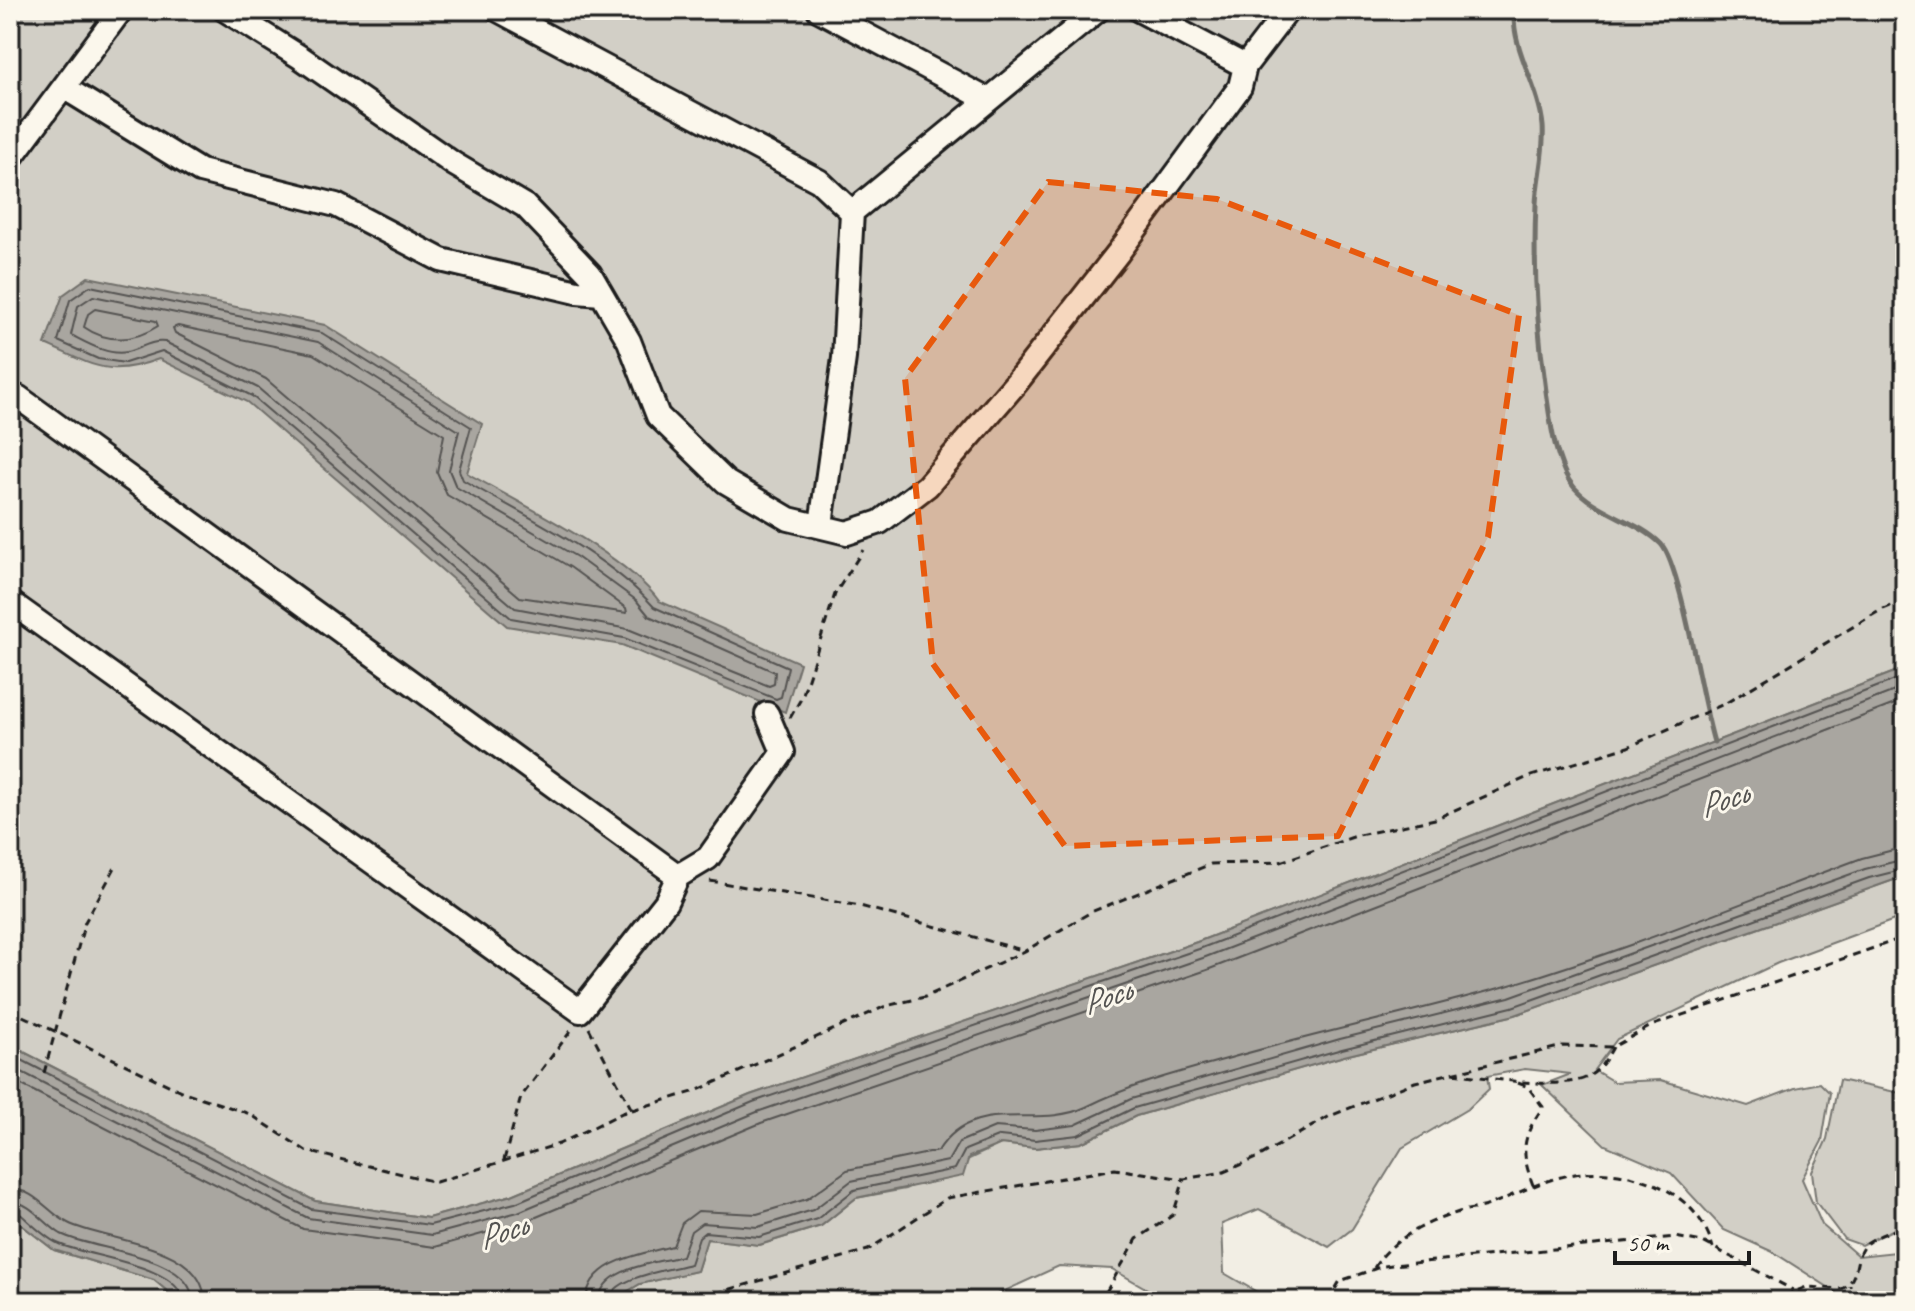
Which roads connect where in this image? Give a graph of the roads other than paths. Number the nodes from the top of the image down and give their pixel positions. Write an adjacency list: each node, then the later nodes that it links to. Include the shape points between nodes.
1 (121, 10): 9 (street)
2 (225, 10): 13 (street, via 525,206 590,274)
3 (498, 10): 12 (street, via 819,181)
4 (819, 10): 10 (street)
5 (1098, 10): 10 (street)
6 (1139, 10): 8 (street)
7 (1288, 10): 8 (street)
8 (1245, 66): 15 (street, via 1240,87 1118,253 927,486 880,522 847,533)
9 (65, 88): 11 (street); 13 (street, via 200,171 336,205 441,260)
10 (988, 100): 12 (street)
11 (10, 159)
12 (852, 212): 15 (street, via 844,358)
13 (601, 294): 15 (street, via 629,341 658,416 726,482 789,519)
14 (10, 397): 18 (street, via 18,397)
15 (821, 525)
16 (10, 602): 18 (street, via 580,1011 666,902)
17 (767, 714): 18 (street, via 783,752 708,858)
18 (678, 876)

